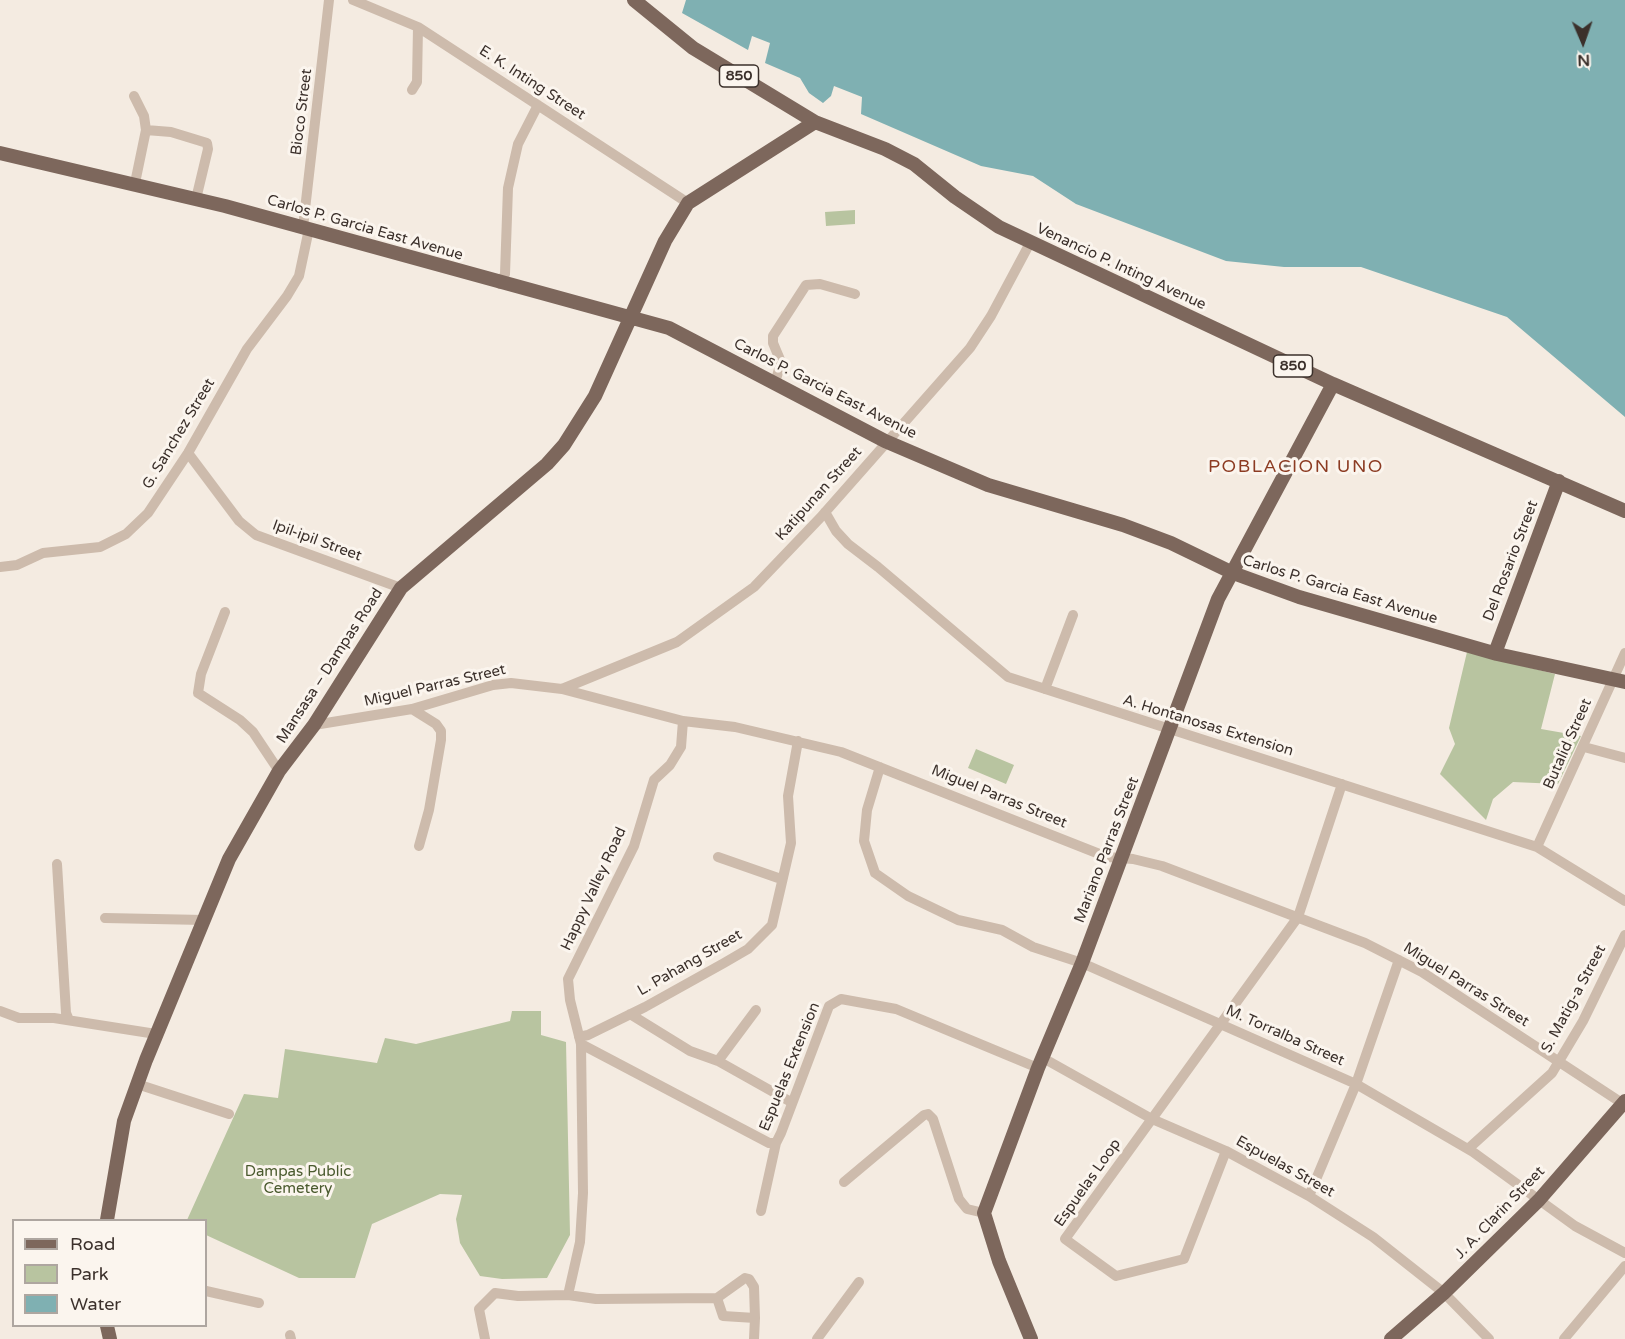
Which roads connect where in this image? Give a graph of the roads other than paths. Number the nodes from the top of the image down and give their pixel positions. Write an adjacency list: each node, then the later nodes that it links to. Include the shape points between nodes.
1 (329, 0): 14 (street, Bioco Street)
2 (353, 0): 4 (street, E. K. Inting Street)
3 (634, 0): 8 (main road, Venancio P. Inting Avenue / 850, via 693,48)
4 (418, 27): 5 (street, via 417,82); 7 (street, E. K. Inting Street)
5 (412, 90)
6 (134, 96): 9 (street)
7 (538, 105): 13 (street, E. K. Inting Street); 16 (street, via 518,144 508,188 505,274)
8 (816, 122): 13 (main road, Mansasa – Dampas Road); 15 (main road, Venancio P. Inting Avenue / 850, via 914,164 972,209)
9 (146, 130): 11 (street); 12 (street, via 171,132 207,143)
10 (0, 153): 11 (main road, Carlos P. Garcia East Avenue)
11 (135, 183): 12 (main road, Carlos P. Garcia East Avenue)
12 (196, 199): 14 (main road, Carlos P. Garcia East Avenue)
13 (688, 203): 18 (main road, Mansasa – Dampas Road)
14 (306, 228): 16 (main road, Carlos P. Garcia East Avenue); 22 (street, G. Sanchez Street, via 299,276 247,349)
15 (1030, 243): 20 (main road, Venancio P. Inting Avenue / 850); 21 (street, Katipunan Street, via 970,348)
16 (500, 284): 18 (main road, Carlos P. Garcia East Avenue)
17 (855, 294): 19 (street, via 820,284 806,285 772,336 782,362)
18 (631, 318): 19 (main road, Carlos P. Garcia East Avenue, via 669,328); 28 (main road, Mansasa – Dampas Road, via 595,396 564,445 547,464)
19 (775, 382): 21 (main road, Carlos P. Garcia East Avenue)
20 (1333, 384): 23 (main road, Venancio P. Inting Avenue / 850); 27 (main road, Mariano Parras Street)
21 (885, 441): 25 (street, Katipunan Street); 27 (main road, Carlos P. Garcia East Avenue, via 988,485 1171,543)
22 (188, 453): 26 (street, G. Sanchez Street, via 148,513 126,534 100,548 43,553 17,565); 28 (street, Ipil-ipil Street, via 239,521 256,535)
23 (1559, 482): 24 (main road, Venancio P. Inting Avenue / 850); 31 (main road, Del Rosario Street)
24 (1625, 511)
25 (825, 512): 34 (street, Katipunan Street, via 754,586 677,642); 35 (street, A. Hontanosas Extension, via 848,544 1008,678)
26 (0, 567)
27 (1233, 573): 31 (main road, Carlos P. Garcia East Avenue, via 1331,607); 39 (main road, Mariano Parras Street, via 1218,599)
28 (401, 588): 38 (main road, Mansasa – Dampas Road)
29 (225, 612): 44 (street, via 201,674 198,693 253,732)
30 (1073, 615): 35 (street)
31 (1495, 653): 33 (main road, Carlos P. Garcia East Avenue)
32 (1625, 653): 33 (street, Butalid Street)
33 (1619, 680): 41 (street, Butalid Street)
34 (562, 689): 36 (street, Miguel Parras Street, via 494,685); 37 (street, Miguel Parras Street)
35 (1045, 689): 39 (street, A. Hontanosas Extension)
36 (412, 709): 38 (street, Miguel Parras Street); 46 (street, via 441,731 429,810)
37 (683, 721): 40 (street, Miguel Parras Street); 65 (street, Happy Valley Road, via 681,747 654,780 634,846 568,979)
38 (314, 725): 44 (main road, Mansasa – Dampas Road)
39 (1170, 730): 45 (street, A. Hontanosas Extension); 49 (main road, Mariano Parras Street)
40 (798, 741): 43 (street, Miguel Parras Street); 51 (street, L. Pahang Street, via 788,796 791,843)
41 (1584, 747): 42 (street); 47 (street, Butalid Street)
42 (1625, 758)
43 (880, 767): 49 (street, Miguel Parras Street, via 1107,857); 58 (street, M. Torralba Street, via 867,810 864,841 875,873 908,896 958,920 1002,930 1033,947)
44 (279, 771): 55 (main road, Mansasa – Dampas Road, via 229,859)
45 (1342, 784): 47 (street, A. Hontanosas Extension); 53 (street)
46 (419, 846)
47 (1538, 848): 52 (street, A. Hontanosas Extension)
48 (718, 857): 51 (street)
49 (1121, 858): 53 (street, Miguel Parras Street, via 1162,866); 58 (main road, Mariano Parras Street)
50 (57, 864): 62 (street)
51 (781, 879): 61 (street, L. Pahang Street, via 776,917 758,940)
52 (1625, 901)
53 (1298, 917): 57 (street, Miguel Parras Street); 63 (street)
54 (105, 918): 55 (street)
55 (204, 920): 64 (main road, Mansasa – Dampas Road)
56 (1625, 935): 67 (street, S. Matig-a Street)
57 (1400, 960): 67 (street, Miguel Parras Street); 70 (street)
58 (1082, 963): 63 (street, M. Torralba Street); 68 (main road, Mariano Parras Street)
59 (756, 1010): 66 (street)
60 (0, 1011): 62 (street, via 19,1018)
61 (630, 1014): 65 (street, L. Pahang Street); 66 (street, via 690,1051)
62 (69, 1020): 64 (street)
63 (1221, 1024): 70 (street, M. Torralba Street); 74 (street)
64 (156, 1034): 69 (main road, Mansasa – Dampas Road)
65 (580, 1040): 75 (street, Espuelas Extension, via 769,1143); 89 (street, Happy Valley Road, via 583,1193 580,1242)
66 (718, 1061): 71 (street)
67 (1558, 1062): 72 (street, Miguel Parras Street); 76 (street, S. Matig-a Street, via 1542,1085)
68 (1040, 1063): 71 (street, Espuelas Extension, via 896,1009 841,999 829,1006); 74 (street, Espuelas Street); 82 (main road, Mariano Parras Street)
69 (137, 1084): 73 (street); 83 (main road, Mansasa – Dampas Road, via 124,1121)
70 (1356, 1084): 76 (street, M. Torralba Street); 79 (street)
71 (791, 1102): 75 (street, Espuelas Extension)
72 (1624, 1103): 80 (main road, J. A. Clarin Street)
73 (229, 1114)
74 (1152, 1119): 77 (street, Espuelas Street); 77 (street, Espuelas Loop, via 1065,1239 1116,1276 1184,1259)
75 (776, 1143): 81 (street)
76 (1468, 1149): 80 (street, M. Torralba Street)
77 (1226, 1151): 79 (street, Espuelas Street)
78 (844, 1182): 82 (street, via 928,1114 959,1199 967,1209)
79 (1309, 1196): 88 (street, Espuelas Street, via 1373,1237)
80 (1539, 1200): 84 (street, M. Torralba Street, via 1575,1226); 88 (main road, J. A. Clarin Street)
81 (761, 1211)
82 (984, 1213): 96 (main road)
83 (107, 1219)
84 (1625, 1253)
85 (1625, 1266): 99 (street)
86 (859, 1282): 95 (street)
87 (207, 1291): 91 (street)
88 (1444, 1293): 97 (main road, J. A. Clarin Street); 98 (street, Espuelas Street)
89 (568, 1295): 90 (street, via 596,1299); 93 (street, via 495,1293 479,1309)
90 (717, 1298): 92 (street, via 723,1316); 92 (street, via 749,1279 754,1287)
91 (259, 1303)
92 (755, 1318): 94 (street)
93 (485, 1339)
94 (754, 1339)
95 (817, 1339)
96 (1031, 1339)
97 (1391, 1339)
98 (1489, 1339)
99 (1563, 1339)

